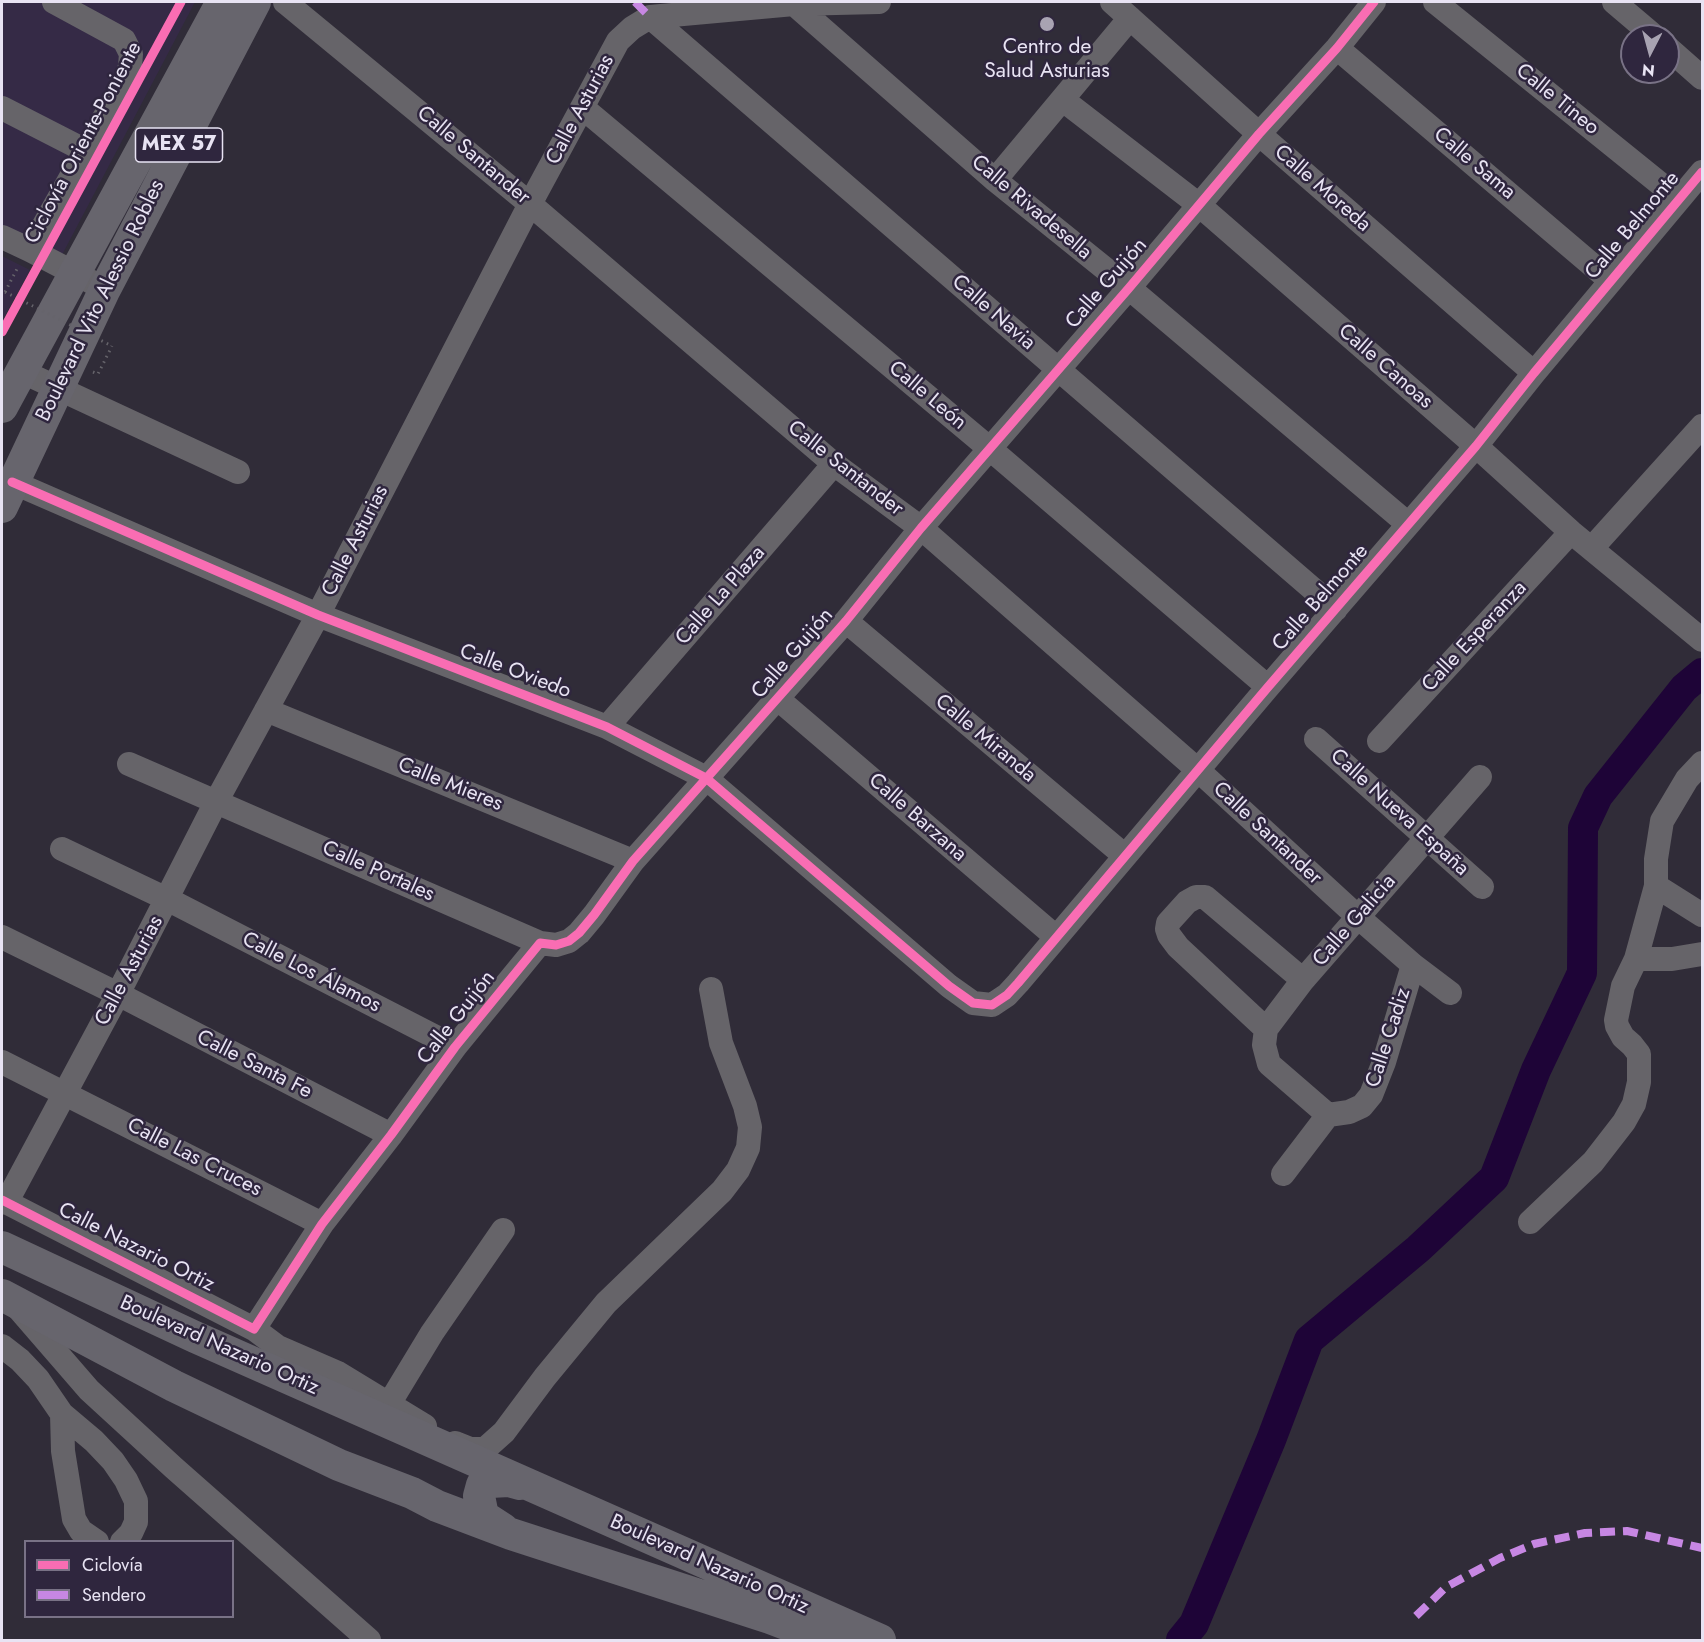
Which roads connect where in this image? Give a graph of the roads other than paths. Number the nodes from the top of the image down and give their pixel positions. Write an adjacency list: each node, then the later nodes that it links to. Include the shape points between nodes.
1 (54, 2): 21 (street, via 124,40 130,54 127,77)
2 (222, 2): 29 (main road, Boulevard Vito Alessio Robles / MEX 57)
3 (255, 2): 32 (main road, Boulevard Vito Alessio Robles / MEX 57)
4 (285, 2): 25 (street, Calle Santander)
5 (879, 2): 10 (street)
6 (1112, 2): 12 (street, Calle Moreda)
7 (1374, 2): 14 (street, Calle Guijón)
8 (1435, 2): 24 (street, Calle Tineo)
9 (1614, 2): 13 (street)
10 (794, 4): 11 (street); 23 (street, Calle Rivadesella)
11 (650, 17): 19 (street, Calle Asturias, via 618,41); 33 (street, Calle Navia)
12 (1131, 18): 17 (street); 20 (street, Calle Moreda)
13 (1640, 24)
14 (1337, 48): 20 (street, Calle Guijón); 30 (street, Calle Sama)
15 (1680, 59): 16 (street)
16 (1702, 78)
17 (1063, 100): 23 (street); 26 (street, Calle Canoas)
18 (2, 108): 21 (street)
19 (583, 108): 25 (street, Calle Asturias); 40 (street, Calle León)
20 (1259, 134): 26 (street, Calle Guijón); 35 (street, Calle Moreda)
21 (86, 151): 28 (street)
22 (1702, 172): 24 (street, Calle Belmonte)
23 (995, 180): 31 (street, Calle Rivadesella)
24 (1679, 199): 30 (street, Calle Belmonte)
25 (531, 204): 41 (street, Calle Santander); 49 (street, Calle Asturias)
26 (1199, 205): 31 (street, Calle Guijón); 39 (street, Calle Canoas)
27 (2, 237): 28 (street)
28 (25, 257): 29 (street)
29 (74, 273): 32 (street); 34 (main road, Boulevard Vito Alessio Robles / MEX 57)
30 (1611, 281): 35 (street, Calle Belmonte)
31 (1129, 288): 33 (street, Calle Guijón); 44 (street, Calle Rivadesella)
32 (105, 289): 36 (main road, Boulevard Vito Alessio Robles / MEX 57)
33 (1058, 368): 40 (street, Calle Guijón); 48 (street, Calle Navia)
34 (21, 371): 36 (street); 37 (main road, Boulevard Vito Alessio Robles / MEX 57)
35 (1534, 373): 39 (street, Calle Belmonte)
36 (57, 388): 42 (street); 43 (main road, Boulevard Vito Alessio Robles / MEX 57)
37 (2, 407)
38 (1702, 426): 47 (street)
39 (1476, 447): 44 (street, Calle Belmonte); 46 (street, Calle Canoas)
40 (989, 448): 45 (street, Calle Guijón); 52 (street, Calle León)
41 (834, 464): 45 (street, Calle Santander); 55 (street, Calle La Plaza)
42 (238, 472)
43 (7, 494): 49 (street, Calle Oviedo)
44 (1408, 524): 48 (street, Calle Belmonte)
45 (921, 528): 50 (street, Calle Guijón); 60 (street, Calle Santander)
46 (1571, 532): 47 (street, Calle Canoas); 57 (street, Calle Esperanza)
47 (1592, 549): 51 (street, Calle Canoas)
48 (1336, 609): 52 (street, Calle Belmonte)
49 (318, 615): 54 (street, Calle Asturias); 55 (street, Calle Oviedo)
50 (846, 621): 53 (street, Calle Guijón); 66 (street, Calle Miranda)
51 (1700, 637)
52 (1268, 687): 60 (street, Calle Belmonte)
53 (778, 699): 62 (street, Calle Guijón); 73 (street, Calle Barzana)
54 (266, 710): 63 (street, Calle Asturias); 67 (street, Calle Mieres)
55 (607, 727): 62 (street, Calle Oviedo)
56 (1316, 739): 64 (street, Calle Nueva España)
57 (1379, 741)
58 (1702, 762): 68 (street, via 1662,821)
59 (129, 764): 63 (street, Calle Portales)
60 (1199, 771): 66 (street, Calle Belmonte); 72 (street, Calle Santander)
61 (1480, 777): 64 (street, Calle Galicia)
62 (706, 778): 67 (street, Calle Guijón); 80 (street, Calle Oviedo)
63 (216, 802): 70 (street, Calle Asturias); 75 (street, Calle Portales)
64 (1426, 838): 69 (street, Calle Nueva España); 72 (street, Calle Galicia)
65 (62, 849): 70 (street, Calle Los Álamos)
66 (1125, 856): 73 (street, Calle Belmonte)
67 (633, 861): 75 (street, Calle Guijón, via 594,915 569,941 556,945)
68 (1656, 886): 71 (street); 77 (street)
69 (1482, 887)
70 (167, 899): 83 (street, Calle Asturias); 85 (street, Calle Los Álamos)
71 (1702, 915)
72 (1358, 917): 78 (street, Calle Santander); 79 (street, Calle Galicia)
73 (1056, 937): 80 (street, Calle Belmonte, via 1007,995 992,1005 973,1003)
74 (2, 938): 83 (street, Calle Santa Fe)
75 (540, 943): 85 (street, Calle Guijón)
76 (1702, 954): 77 (street)
77 (1636, 959): 92 (street, via 1623,986 1616,1020 1623,1037 1639,1054 1634,1104 1593,1162)
78 (1413, 965): 82 (street, Calle Santander); 88 (street, Calle Cadiz, via 1371,1095 1362,1106)
79 (1303, 980): 84 (street, Calle Galicia); 84 (street, via 1205,897 1187,902 1168,923 1173,940)
80 (949, 986)
81 (711, 989): 99 (street, Calle Nazario Ortiz, via 721,1043 750,1127 748,1148 722,1191 606,1303 504,1432 485,1449 470,1449 449,1441)
82 (1450, 993)
83 (118, 994): 87 (street, Calle Asturias); 89 (street, Calle Santa Fe)
84 (1266, 1029): 88 (street, via 1264,1045 1269,1065)
85 (455, 1047): 89 (street, Calle Guijón)
86 (2, 1062): 87 (street, Calle Las Cruces)
87 (65, 1092): 91 (street, Calle Asturias); 93 (street, Calle Las Cruces)
88 (1328, 1115): 90 (street)
89 (391, 1135): 93 (street, Calle Guijón)
90 (1283, 1174)
91 (4, 1201): 97 (street, Calle Nazario Ortiz)
92 (1530, 1222)
93 (322, 1224): 97 (street, Calle Guijón)
94 (503, 1230): 99 (street)
95 (2, 1247): 101 (main road, Boulevard Nazario Ortiz)
96 (6, 1298): 103 (main road, Boulevard Nazario Ortiz, via 174,1386 339,1465); 107 (street, via 89,1390)
97 (254, 1329): 99 (street, Calle Nazario Ortiz, via 278,1347 338,1373)
98 (2, 1346): 100 (street, via 38,1379)
99 (389, 1404)
100 (62, 1414): 105 (street, via 75,1519 81,1531); 106 (street, via 94,1441 126,1480 136,1501 136,1522)
101 (437, 1444): 102 (main road, Boulevard Nazario Ortiz); 103 (main road, Boulevard Nazario Ortiz, via 471,1471 469,1487 454,1499)
102 (538, 1489): 104 (main road, Boulevard Nazario Ortiz, via 509,1481 482,1485 479,1496 483,1516); 109 (main road, Boulevard Nazario Ortiz)
103 (412, 1493): 104 (main road, Boulevard Nazario Ortiz)
104 (511, 1534): 108 (main road, Boulevard Nazario Ortiz, via 770,1618)
105 (94, 1540)
106 (124, 1540)
107 (369, 1641)
108 (828, 1641)
109 (880, 1641)

